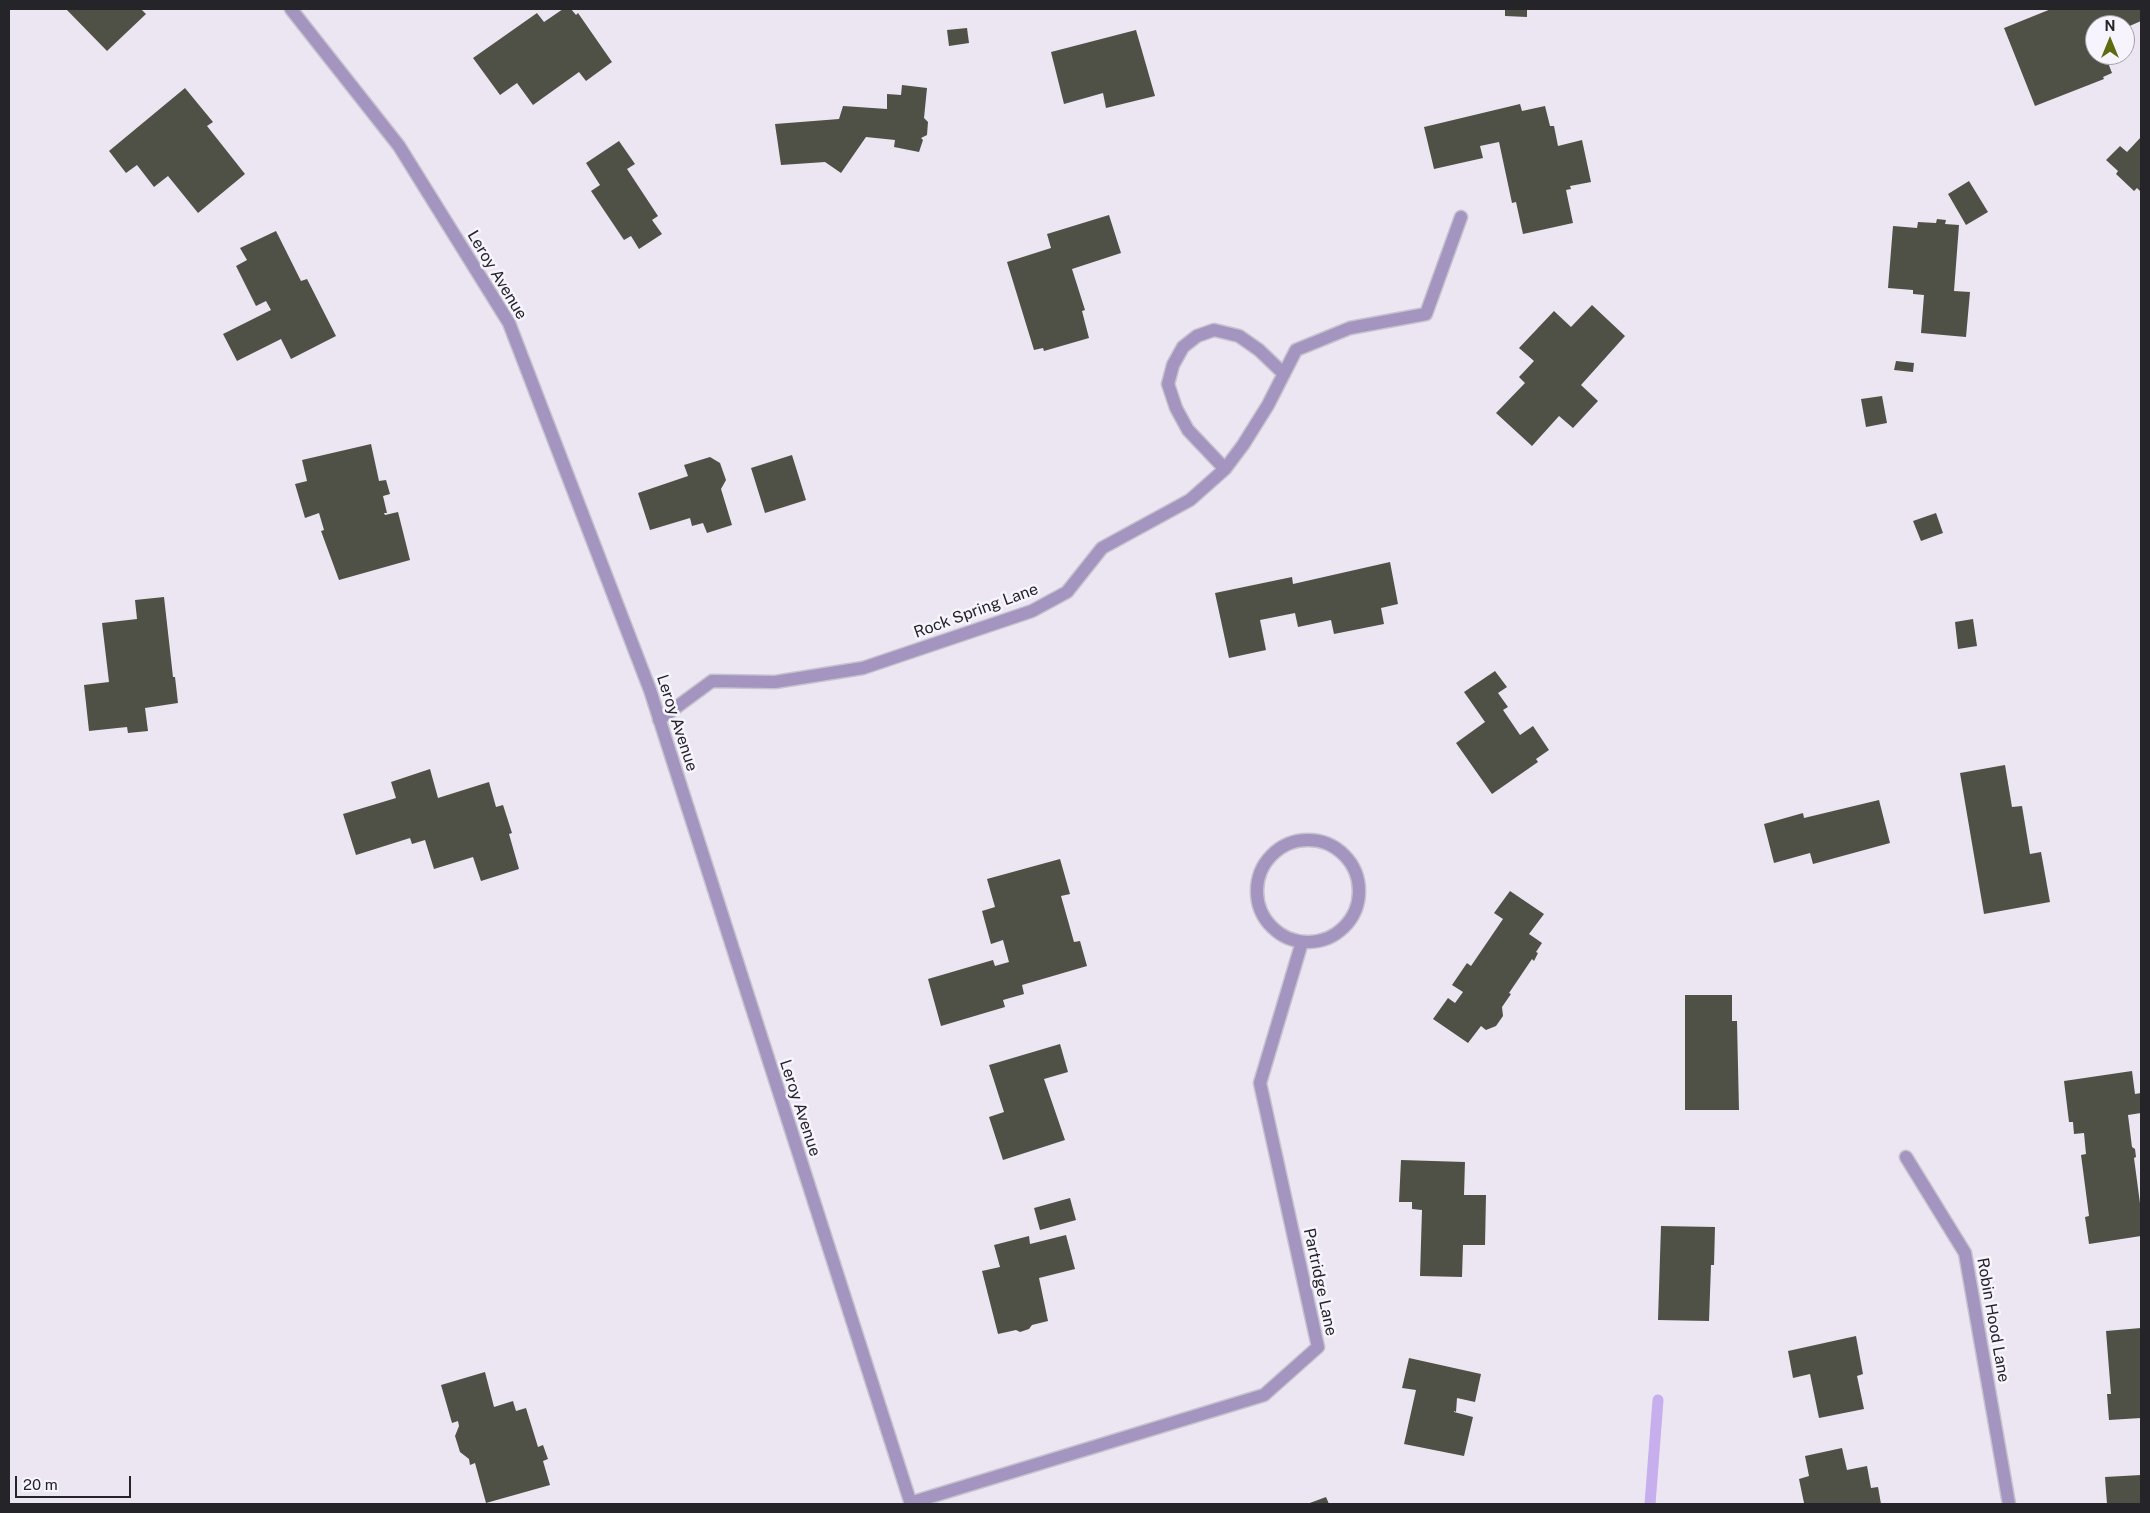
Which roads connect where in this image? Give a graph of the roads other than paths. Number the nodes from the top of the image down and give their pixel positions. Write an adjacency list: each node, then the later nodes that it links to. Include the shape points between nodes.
1 (291, 9): 5 (street, Leroy Avenue, via 399,146 509,323)
2 (1461, 217): 3 (street, Rock Spring Lane, via 1426,314 1350,328 1296,350)
3 (1284, 374): 4 (street, Rock Spring Lane, via 1268,405); 4 (street, via 1239,336 1214,330 1197,336 1183,347 1173,365 1168,384 1176,408 1188,430)
4 (1225, 469): 5 (street, Rock Spring Lane, via 1190,500 1102,548 1067,592 1032,611 863,668 775,682 712,681)
5 (659, 720): 8 (street, Leroy Avenue)
6 (1302, 942): 6 (street, via 1322,941 1340,931 1354,916 1360,897 1358,876 1349,858 1334,845 1314,839 1294,841 1276,850 1263,865 1257,885 1258,905 1267,923 1282,936); 8 (street, Partridge Lane, via 1260,1083 1318,1347 1264,1395)
7 (1906, 1157): 9 (street, Robin Hood Lane, via 1965,1253)
8 (910, 1504)
9 (2010, 1504)

